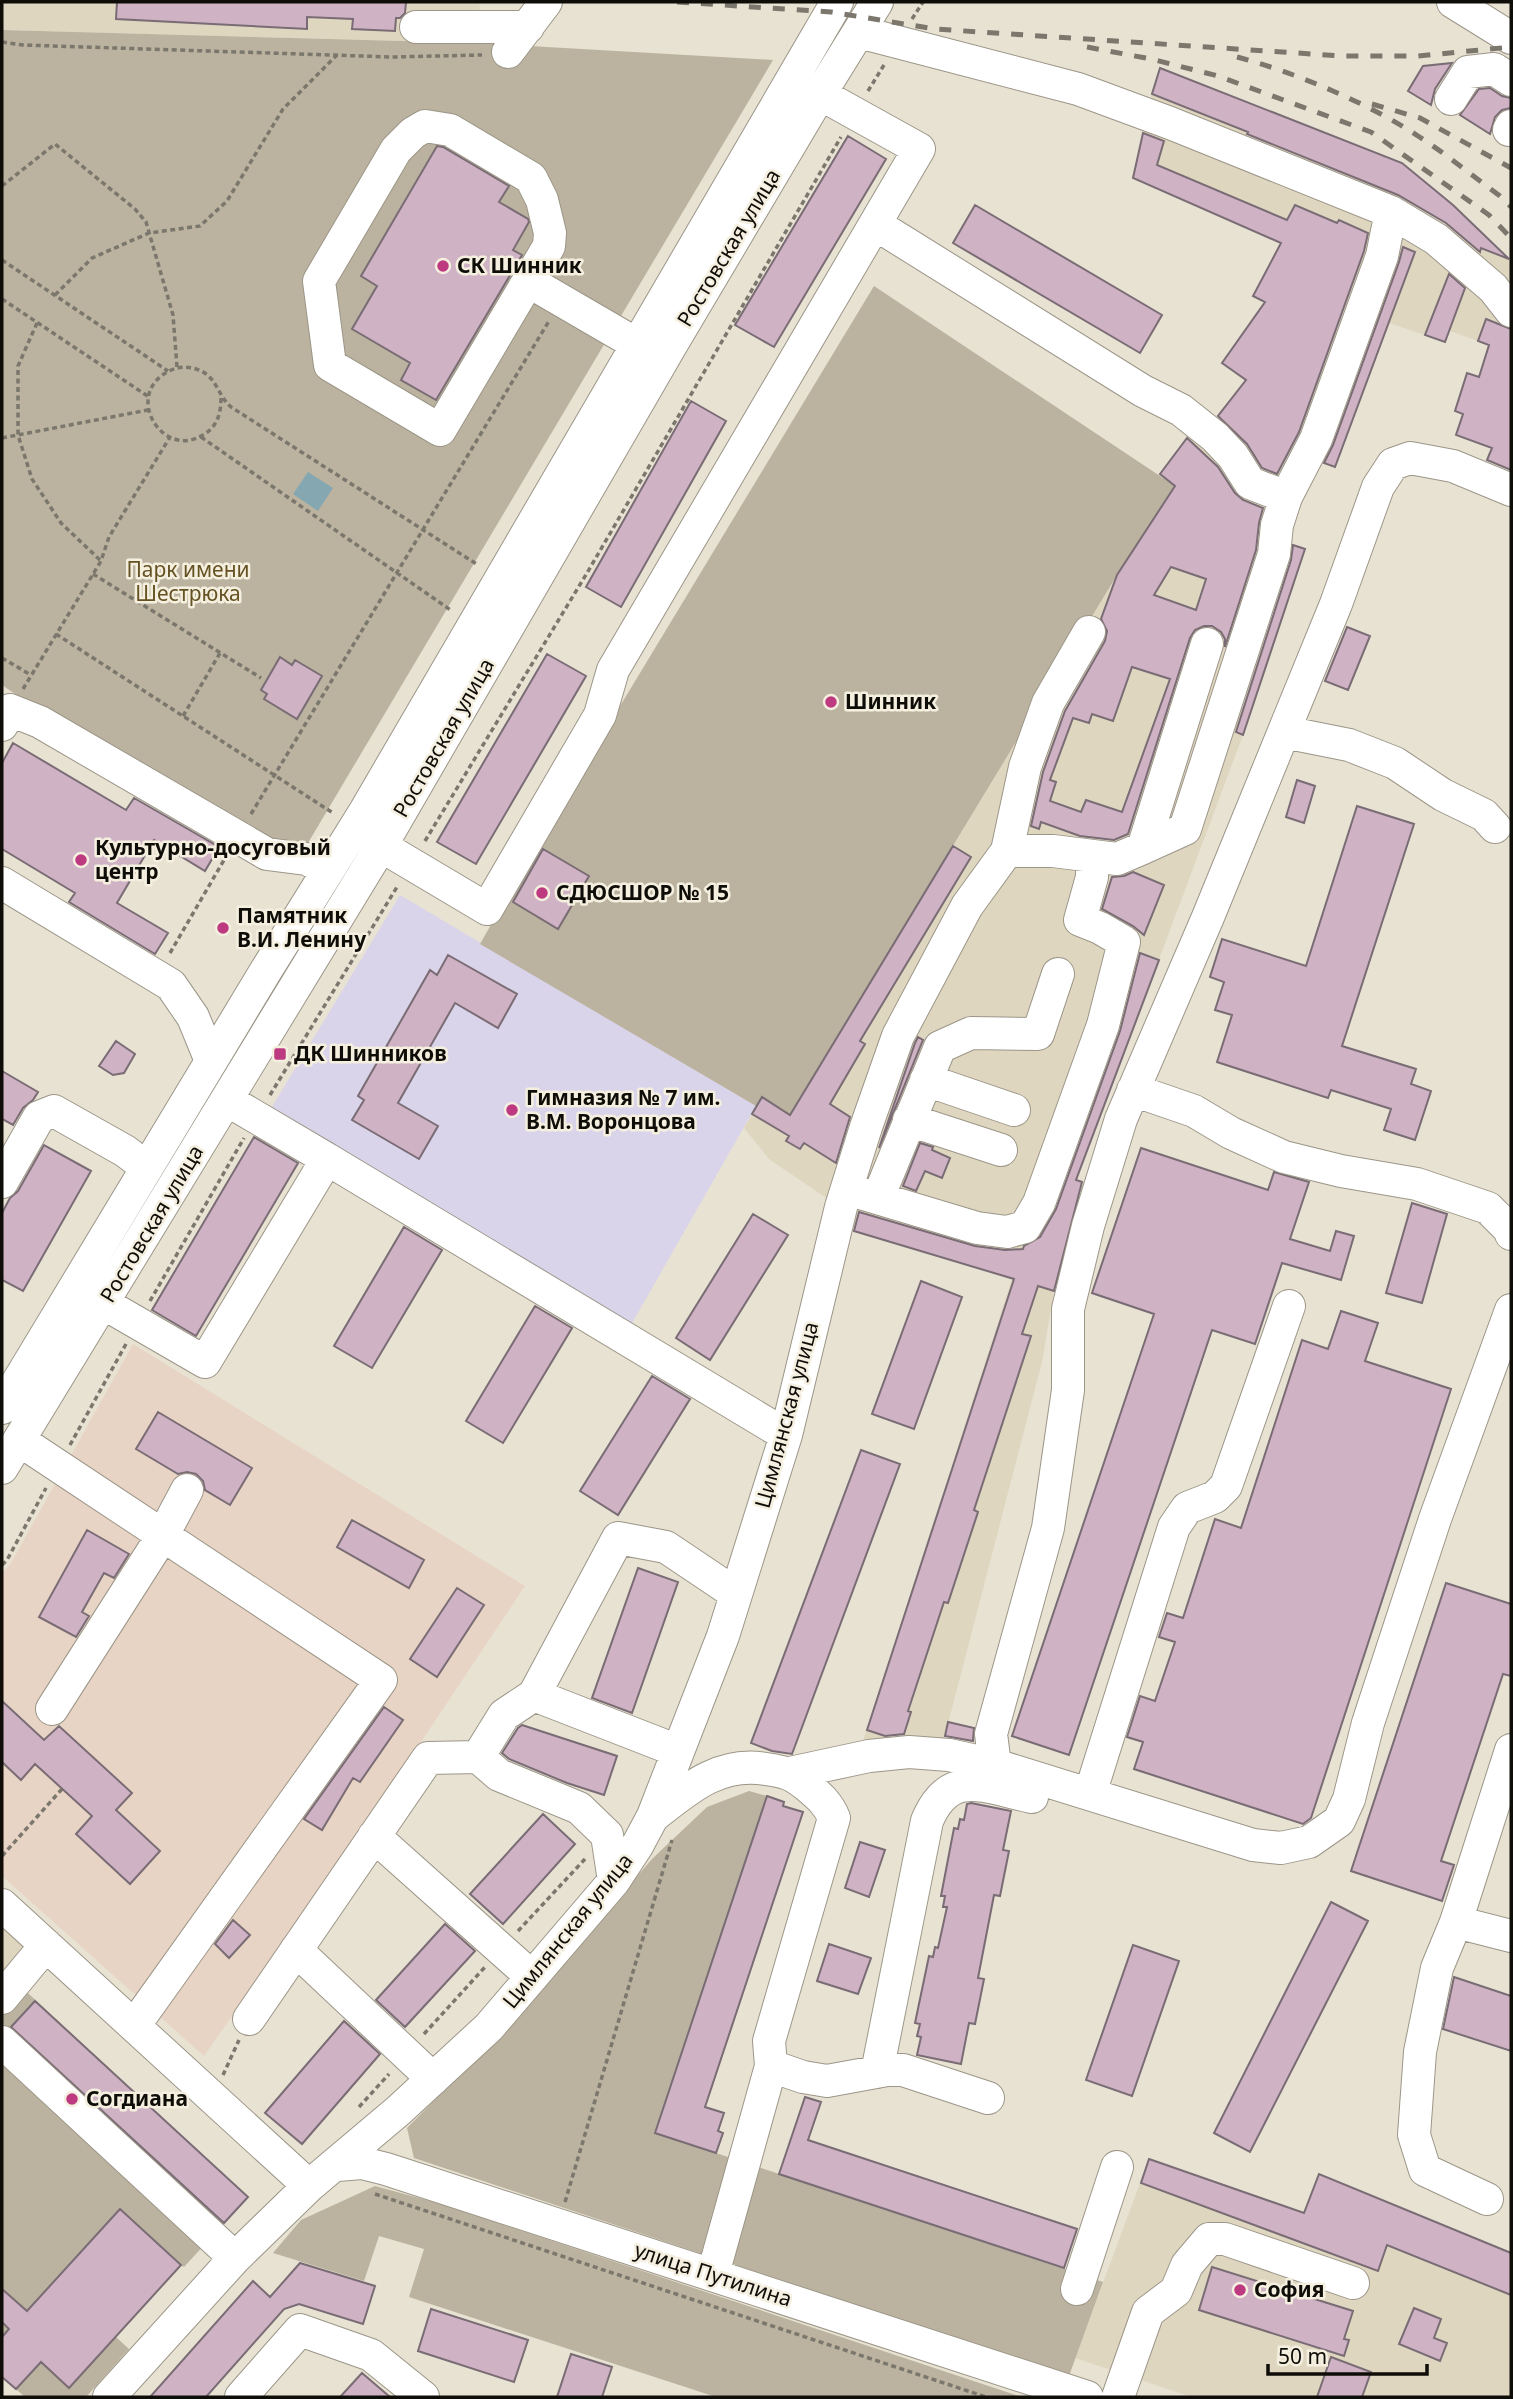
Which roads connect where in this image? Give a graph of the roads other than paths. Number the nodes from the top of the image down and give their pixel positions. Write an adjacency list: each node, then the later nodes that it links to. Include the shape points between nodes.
1 (546, 2): 6 (street)
2 (837, 2): 17 (street, Ростовская улица)
3 (877, 2): 7 (street, Ростовская улица)
4 (1452, 2): 8 (street)
5 (416, 27): 6 (street)
6 (528, 27): 9 (street)
7 (859, 32): 11 (street, Ростовская улица); 13 (street, via 1079,89)
8 (1511, 38)
9 (508, 52)
10 (1511, 80): 12 (street, via 1494,69 1468,72)
11 (820, 94): 14 (street, via 919,149); 25 (street, Ростовская улица)
12 (1451, 99)
13 (1391, 212): 16 (street, via 1436,239 1493,288); 19 (street, via 1382,256 1321,426)
14 (875, 224): 19 (street, via 1143,391 1181,410 1233,456 1250,483); 25 (street, via 613,670 600,715 487,909)
15 (528, 281): 15 (street, via 440,430 330,365 319,281 396,150 425,126 450,130 531,178 550,233 549,246); 17 (street)
16 (1511, 311)
17 (638, 345): 29 (street, Ростовская улица)
18 (1511, 490): 23 (street, via 1453,466 1410,458 1393,464 1378,486)
19 (1286, 497): 26 (street, via 1273,554 1185,829)
20 (1089, 632): 27 (street, via 1048,703 1025,767)
21 (1208, 644): 26 (street)
22 (5, 714): 29 (street, via 40,722 267,854 306,859)
23 (1284, 732): 24 (street, via 1349,746 1395,763 1483,815); 36 (street)
24 (1494, 827)
25 (381, 846): 37 (street, Ростовская улица)
26 (1143, 848): 28 (street, via 1117,859)
27 (1007, 851): 28 (street); 32 (street, Цимлянская улица, via 967,906)
28 (1092, 856): 45 (street, via 1092,877 1080,920 1124,942 1103,1025 1039,1203 1025,1227 1007,1232 977,1228)
29 (330, 869): 34 (street, Ростовская улица)
30 (2, 883): 34 (street, via 171,985 193,1017)
31 (1058, 974): 33 (street, via 1038,1034 971,1033)
32 (905, 1022): 33 (street); 44 (street, Цимлянская улица)
33 (951, 1042): 35 (street, via 940,1047)
34 (211, 1061): 42 (street, Ростовская улица)
35 (926, 1080): 38 (street); 39 (street)
36 (1133, 1090): 46 (street, via 1194,1111 1284,1157 1417,1184 1488,1208); 62 (street, via 1088,1226 1068,1309 1068,1390 1048,1528 991,1734)
37 (227, 1100): 41 (street); 47 (street, Ростовская улица)
38 (1014, 1110)
39 (909, 1121): 40 (street); 45 (street)
40 (1001, 1150)
41 (327, 1159): 47 (street, via 205,1362); 51 (street)
42 (146, 1167): 43 (street, via 54,1111 39,1117); 50 (street, Ростовская улица)
43 (2, 1182)
44 (847, 1189): 45 (street); 51 (street, Цимлянская улица)
45 (878, 1198)
46 (1511, 1234)
47 (103, 1303): 52 (street, Ростовская улица)
48 (1289, 1306): 64 (street, via 1226,1486 1215,1497 1187,1508 1174,1527)
49 (1511, 1310): 64 (street, via 1435,1519 1339,1821 1310,1842 1281,1848 1253,1845)
50 (2, 1408)
51 (786, 1435): 56 (street, Цимлянская улица)
52 (19, 1440): 53 (street, Ростовская улица); 55 (street)
53 (2, 1468)
54 (187, 1490): 55 (street)
55 (163, 1535): 58 (street); 77 (street, via 381,1680)
56 (736, 1594): 57 (street, via 666,1548 618,1538); 60 (street, Цимлянская улица)
57 (534, 1695): 60 (street); 61 (street, via 504,1715)
58 (52, 1709)
59 (1511, 1750): 70 (street)
60 (678, 1751): 66 (street, Цимлянская улица)
61 (478, 1757): 67 (street, via 428,1758); 68 (street, via 499,1775 579,1808 607,1835)
62 (995, 1765): 63 (street, via 909,1752); 64 (street)
63 (790, 1773): 66 (street, via 747,1765 720,1772); 79 (street, via 822,1798 834,1818 769,2041)
64 (1090, 1794)
65 (1032, 1797): 80 (street, via 967,1784 953,1787 933,1805)
66 (653, 1816): 68 (street, Цимлянская улица)
67 (374, 1836): 73 (street); 74 (street)
68 (614, 1881): 74 (street, Цимлянская улица)
69 (2, 1905): 72 (street)
70 (1456, 1922): 71 (street); 86 (street, via 1437,1968 1424,2028 1414,2135 1425,2170)
71 (1511, 1936)
72 (46, 1945): 75 (street); 77 (street)
73 (296, 1950): 76 (street); 81 (street)
74 (532, 1976): 81 (street, Цимлянская улица, via 489,2027)
75 (2, 1998)
76 (249, 2019)
77 (134, 2026): 85 (street)
78 (2, 2042): 87 (street)
79 (771, 2066): 80 (street, via 827,2081); 88 (street)
80 (877, 2072): 82 (street, via 910,2071)
81 (433, 2079): 83 (street, Цимлянская улица)
82 (988, 2098)
83 (350, 2164): 85 (street, Цимлянская улица); 88 (street, улица Путилина, via 386,2169)
84 (1118, 2167): 90 (street)
85 (309, 2186): 87 (street, Цимлянская улица)
86 (1488, 2199)
87 (235, 2258): 92 (street, Цимлянская улица)
88 (713, 2274): 91 (street, улица Путилина)
89 (1353, 2283): 96 (street, via 1225,2239 1209,2239 1186,2265 1175,2291 1148,2312)
90 (1077, 2289)
91 (1022, 2387): 95 (street, улица Путилина)
92 (109, 2397)
93 (241, 2397): 94 (street, via 300,2330 371,2355)
94 (423, 2397)
95 (1087, 2397)
96 (1118, 2397)

